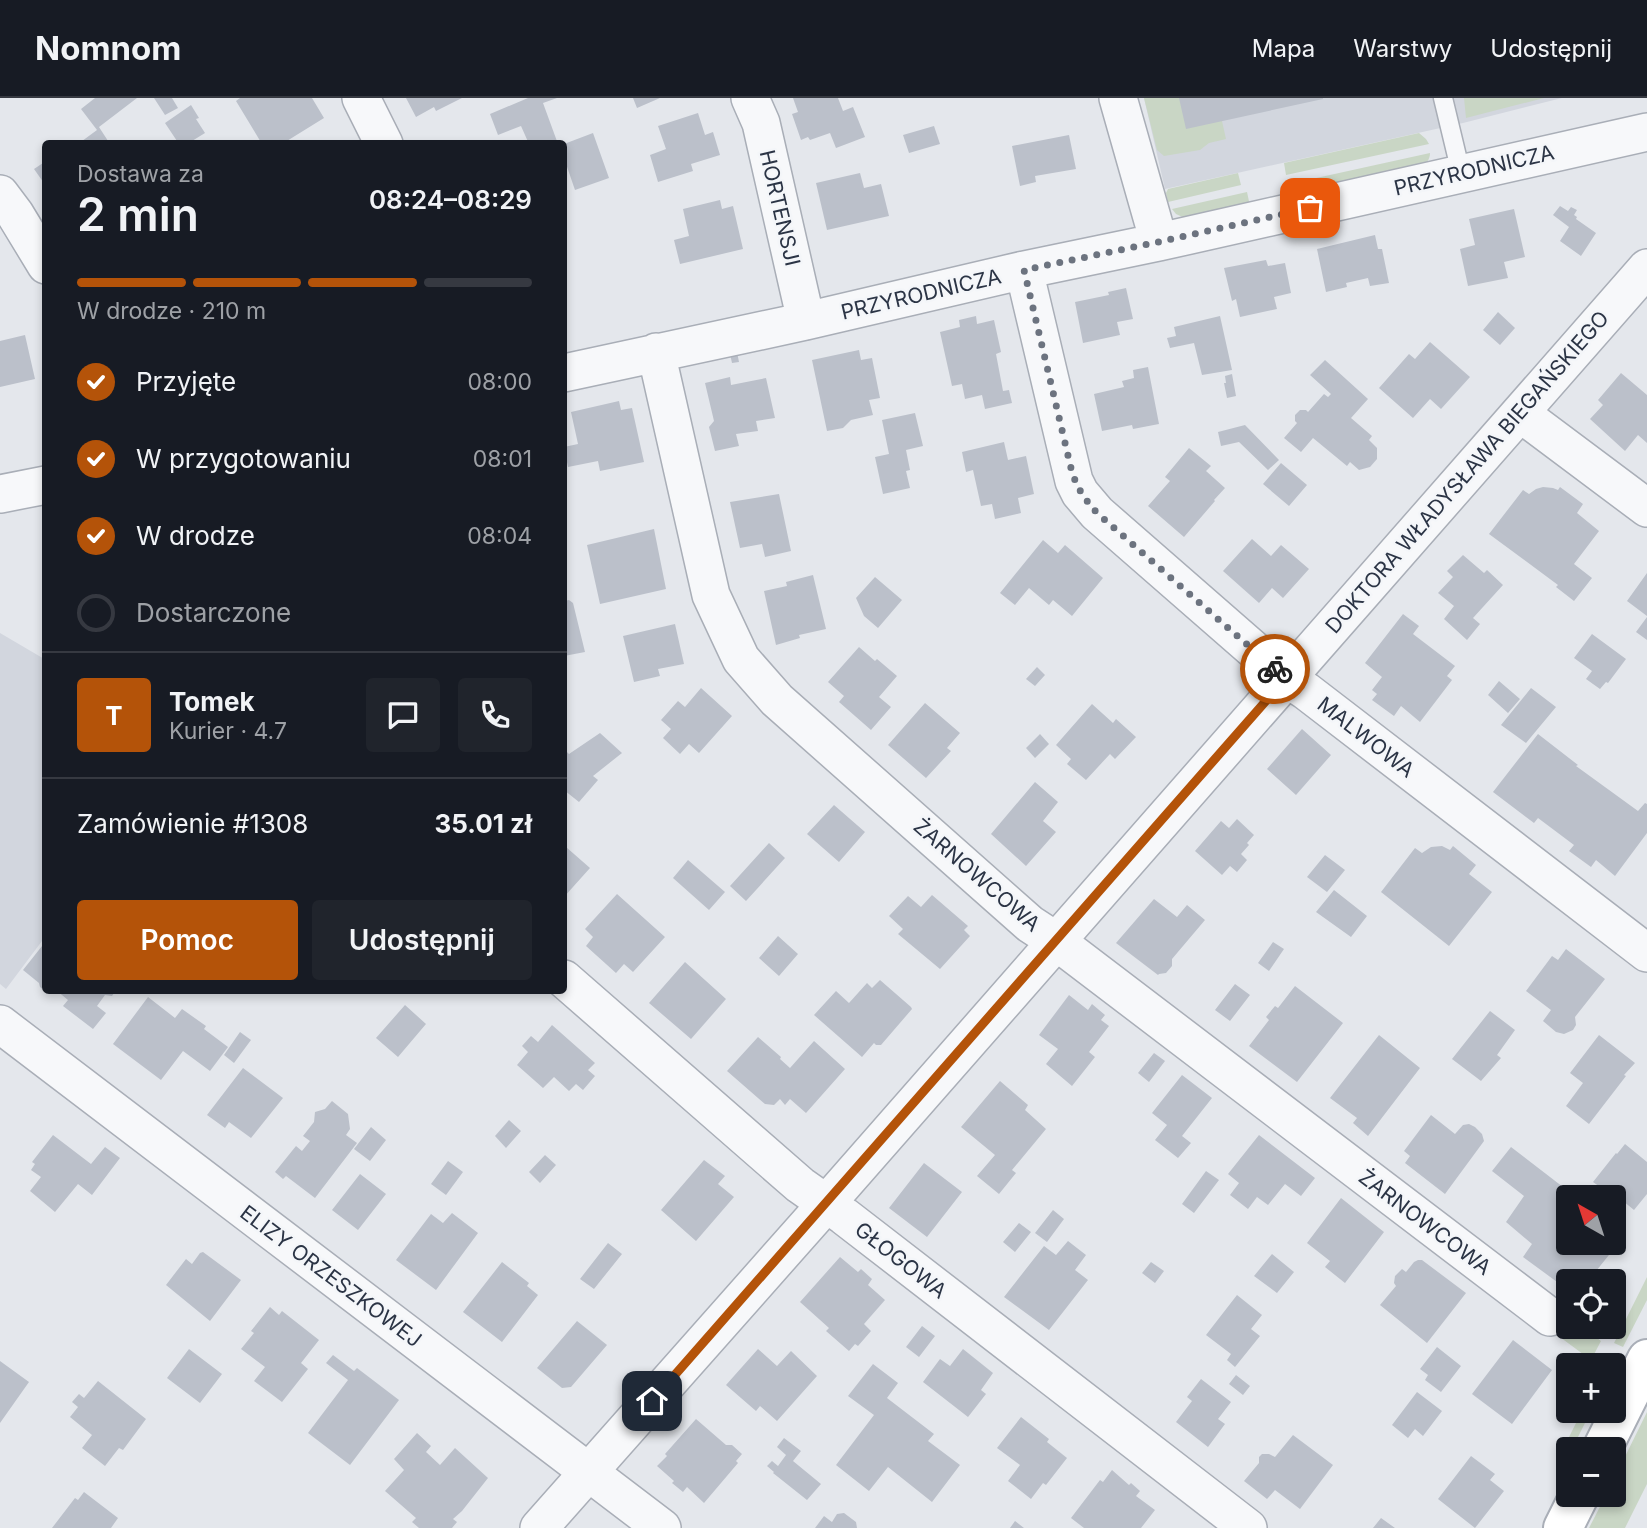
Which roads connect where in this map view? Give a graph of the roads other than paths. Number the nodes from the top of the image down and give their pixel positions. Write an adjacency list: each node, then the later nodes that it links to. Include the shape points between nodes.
1 (361, 98): 6 (street)
2 (750, 98): 13 (street, HORTENSJI, via 761,123)
3 (1118, 98): 9 (street)
4 (1443, 98): 7 (lane)
5 (1647, 132): 7 (street, PRZYRODNICZA)
6 (382, 140)
7 (1461, 173): 9 (street, PRZYRODNICZA)
8 (0, 194): 10 (street)
9 (1158, 242): 12 (street, PRZYRODNICZA)
10 (42, 258)
11 (1647, 268): 16 (street, DOKTORA WŁADYSŁAWA BIEGAŃSKIEGO)
12 (1024, 270): 13 (street, PRZYRODNICZA); 20 (street, MALWOWA, via 1080,493 1097,513)
13 (806, 321): 14 (street, PRZYRODNICZA)
14 (656, 352): 15 (street, PRZYRODNICZA); 21 (street, ŻARNOWCOWA, via 711,595 741,659 777,700)
15 (567, 372)
16 (1520, 413): 19 (street); 20 (street, DOKTORA WŁADYSŁAWA BIEGAŃSKIEGO)
17 (42, 486): 18 (street)
18 (0, 494)
19 (1647, 508)
20 (1286, 678): 21 (street, DOKTORA WŁADYSŁAWA BIEGAŃSKIEGO); 22 (street, MALWOWA)
21 (1056, 942): 25 (street, DOKTORA WŁADYSŁAWA BIEGAŃSKIEGO); 26 (street, ŻARNOWCOWA)
22 (1647, 953)
23 (567, 982): 25 (street, GŁOGOWA)
24 (0, 1024): 29 (street, ELIZY ORZESZKOWEJ)
25 (825, 1204): 29 (street, DOKTORA WŁADYSŁAWA BIEGAŃSKIEGO); 33 (street, GŁOGOWA)
26 (1550, 1317)
27 (1647, 1359): 28 (main road)
28 (1608, 1437)
29 (588, 1472): 31 (street, DOKTORA WŁADYSŁAWA BIEGAŃSKIEGO); 32 (street, ELIZY ORZESZKOWEJ)
30 (1574, 1507): 34 (main road)
31 (539, 1528)
32 (662, 1528)
33 (1248, 1528)
34 (1563, 1528)

